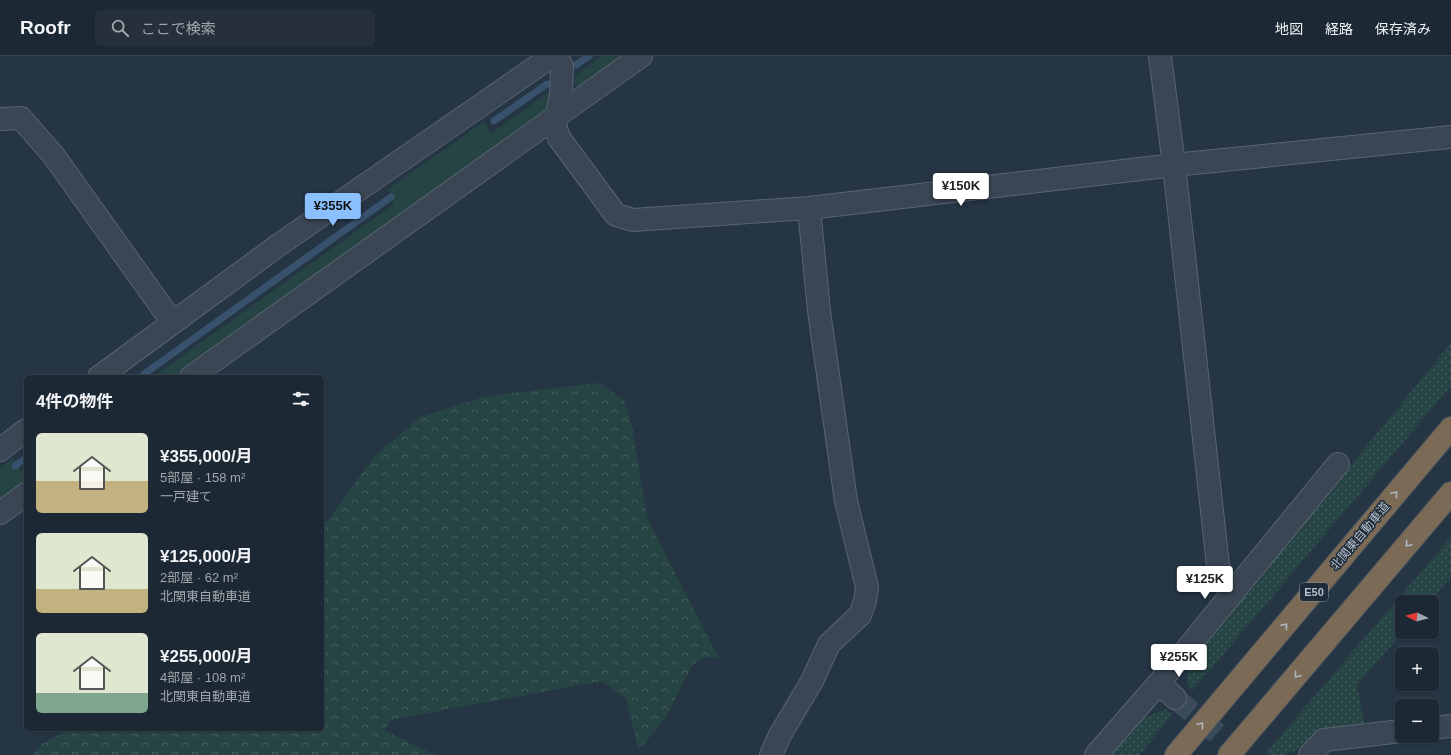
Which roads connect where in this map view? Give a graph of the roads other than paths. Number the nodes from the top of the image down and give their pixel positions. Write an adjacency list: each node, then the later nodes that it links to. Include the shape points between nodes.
1 (553, 56): 4 (street, via 562,66 561,95); 9 (street, via 280,244)
2 (641, 56): 4 (street)
3 (1160, 56): 7 (street)
4 (556, 116): 8 (street, via 555,125 559,138 616,215 633,220); 11 (street)
5 (0, 119): 9 (street, via 21,118 54,156)
6 (1451, 137): 7 (street)
7 (1174, 165): 8 (street); 19 (street, via 1218,566 1223,581)
8 (809, 208): 26 (street, via 819,311 846,501 867,587 860,615 829,644 812,682)
9 (173, 323): 10 (street)
10 (102, 375)
11 (194, 375)
12 (1451, 428): 28 (highway, 北関東自動車道 / E50, one-way to 12)
13 (24, 432): 14 (street)
14 (0, 450)
15 (1338, 464): 19 (street)
16 (1451, 493): 29 (highway, one-way to 29)
17 (24, 495): 18 (street)
18 (0, 513)
19 (1234, 592): 20 (street)
20 (1159, 683): 21 (street); 27 (street)
21 (1175, 698)
22 (1451, 726): 23 (street)
23 (1439, 727)
24 (1395, 732): 25 (street, via 1324,740)
25 (1314, 751)
26 (771, 755)
27 (1096, 755)
28 (1176, 755)
29 (1229, 755)

